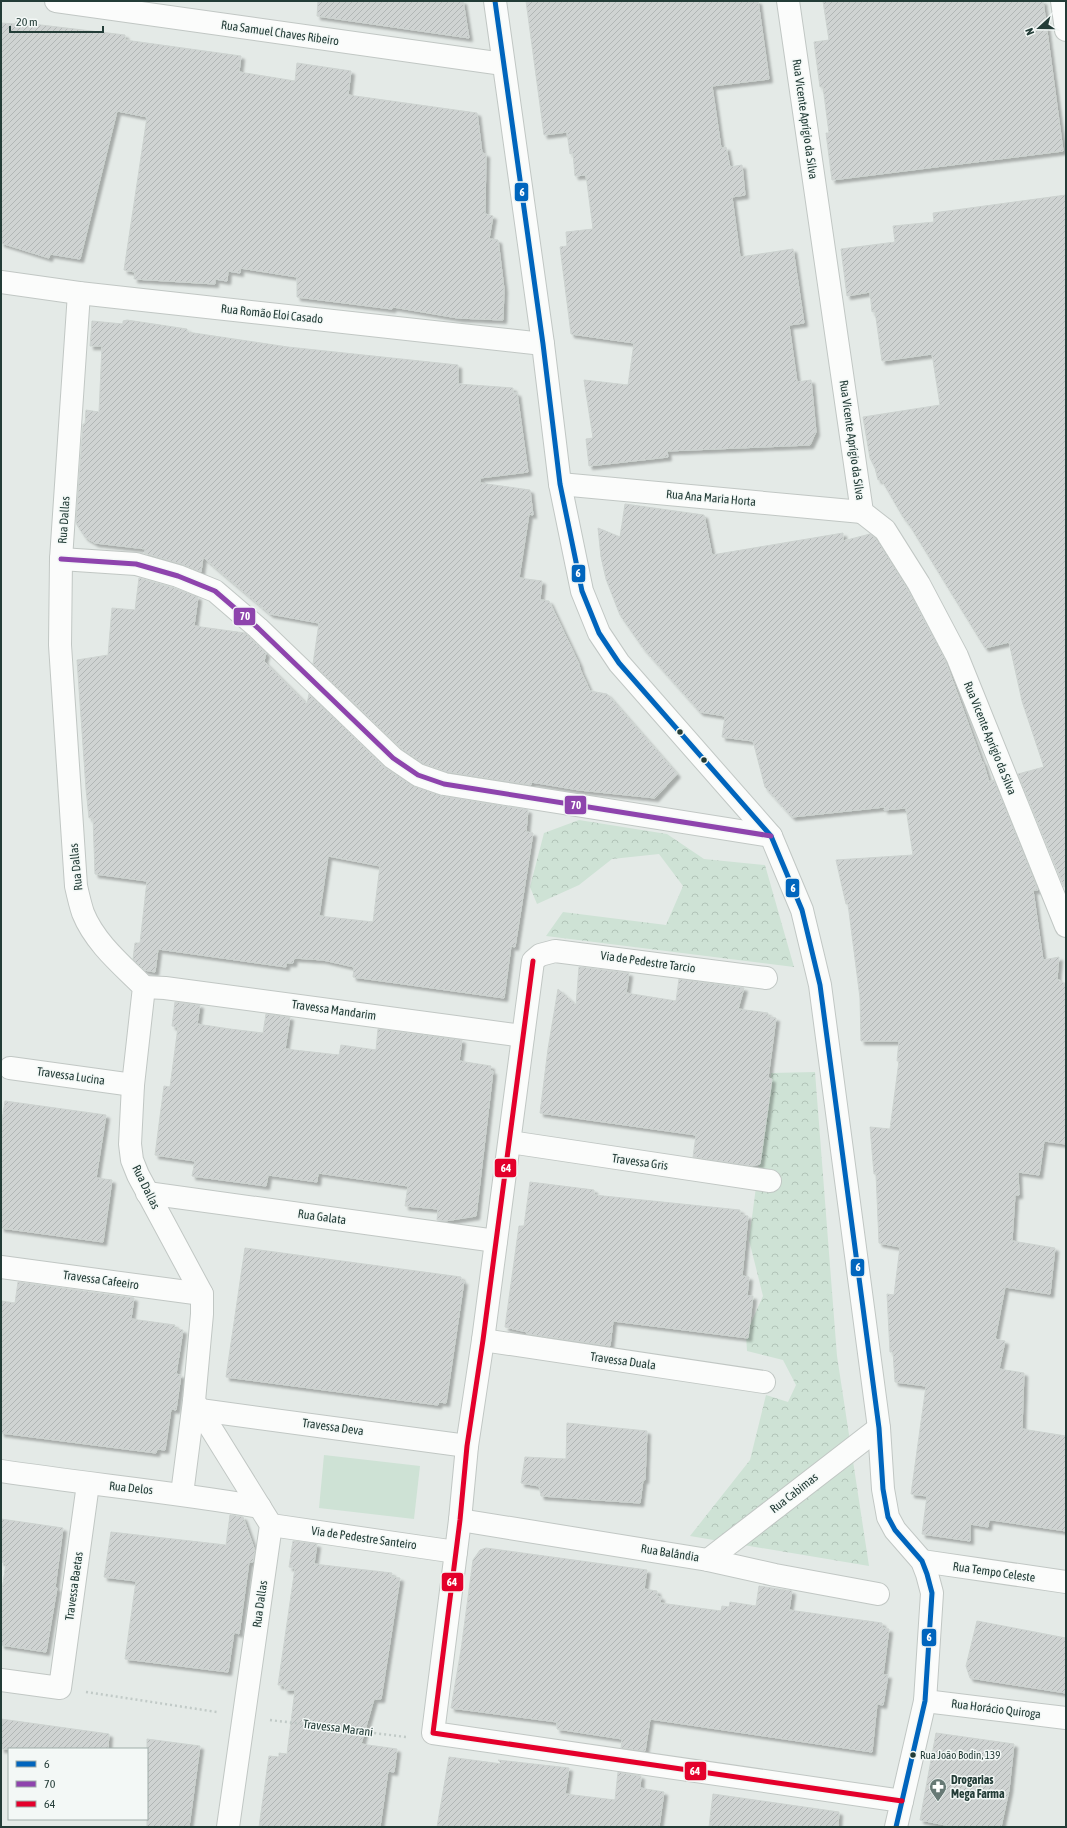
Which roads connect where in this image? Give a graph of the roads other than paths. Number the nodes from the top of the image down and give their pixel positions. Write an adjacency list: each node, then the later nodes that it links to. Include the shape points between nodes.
1 (56, 1): 6 (street, Rua Samuel Chaves Ribeiro)
2 (494, 1): 6 (street)
3 (788, 1): 11 (street, Rua Vicente Aprígio da Silva)
4 (1062, 1): 5 (street)
5 (1066, 30)
6 (503, 64): 9 (street)
7 (1, 282): 8 (street, Rua Romão Eloi Casado)
8 (79, 293): 9 (street, Rua Romão Eloi Casado); 12 (street, Rua Dallas)
9 (543, 344): 10 (street)
10 (560, 484): 11 (street, Rua Ana Maria Horta); 13 (street, via 582,591 598,633 644,693)
11 (862, 512): 14 (street, Rua Vicente Aprígio da Silva, via 885,530 919,584 957,656)
12 (61, 559): 13 (street, via 136,564 178,576 215,591 258,628 393,758 418,774 444,784); 16 (street, Rua Dallas, via 60,645 76,886 83,914 93,932 108,951)
13 (771, 836): 29 (street, via 802,910 820,984)
14 (1066, 926)
15 (766, 978): 17 (street, Via de Pedestre Tarcio, via 555,951 540,955 533,961)
16 (144, 986): 17 (street, Travessa Mandarim); 19 (street, Rua Dallas)
17 (523, 1036): 20 (street)
18 (10, 1068): 19 (street, Travessa Lucina)
19 (133, 1085): 22 (street, Rua Dallas, via 130,1144 132,1160)
20 (510, 1142): 21 (street, Travessa Gris); 23 (street)
21 (770, 1181)
22 (147, 1193): 23 (street, Rua Galata); 25 (street, Rua Dallas)
23 (496, 1241): 26 (street)
24 (1, 1267): 25 (street, Travessa Cafeeiro)
25 (202, 1294): 28 (street, Rua Dallas)
26 (483, 1340): 27 (street, Travessa Duala); 30 (street)
27 (764, 1382)
28 (197, 1405): 30 (street, Travessa Deva); 33 (street, Rua Dallas); 34 (street)
29 (879, 1428): 37 (street, Rua Cabimas); 38 (street, via 883,1489 888,1517 895,1530)
30 (467, 1446): 35 (street)
31 (1, 1472): 32 (street, Rua Delos)
32 (88, 1484): 33 (street, Rua Delos); 41 (street, Travessa Baetas, via 60,1688)
33 (182, 1494): 34 (street, Rua Delos)
34 (266, 1516): 36 (street, Via de Pedestre Santeiro); 45 (street, Rua Dallas, via 244,1716)
35 (460, 1520): 36 (street); 37 (street, Rua Balândia)
36 (456, 1552): 44 (street, via 433,1733)
37 (708, 1560): 40 (street, Rua Balândia)
38 (922, 1561): 39 (street, Rua Tempo Celeste); 42 (street, via 932,1592)
39 (1066, 1582)
40 (878, 1594)
41 (1, 1680)
42 (925, 1701): 43 (street, Rua Horácio Quiroga); 44 (street)
43 (1066, 1718)
44 (902, 1801): 46 (street)
45 (228, 1827)
46 (896, 1827)

